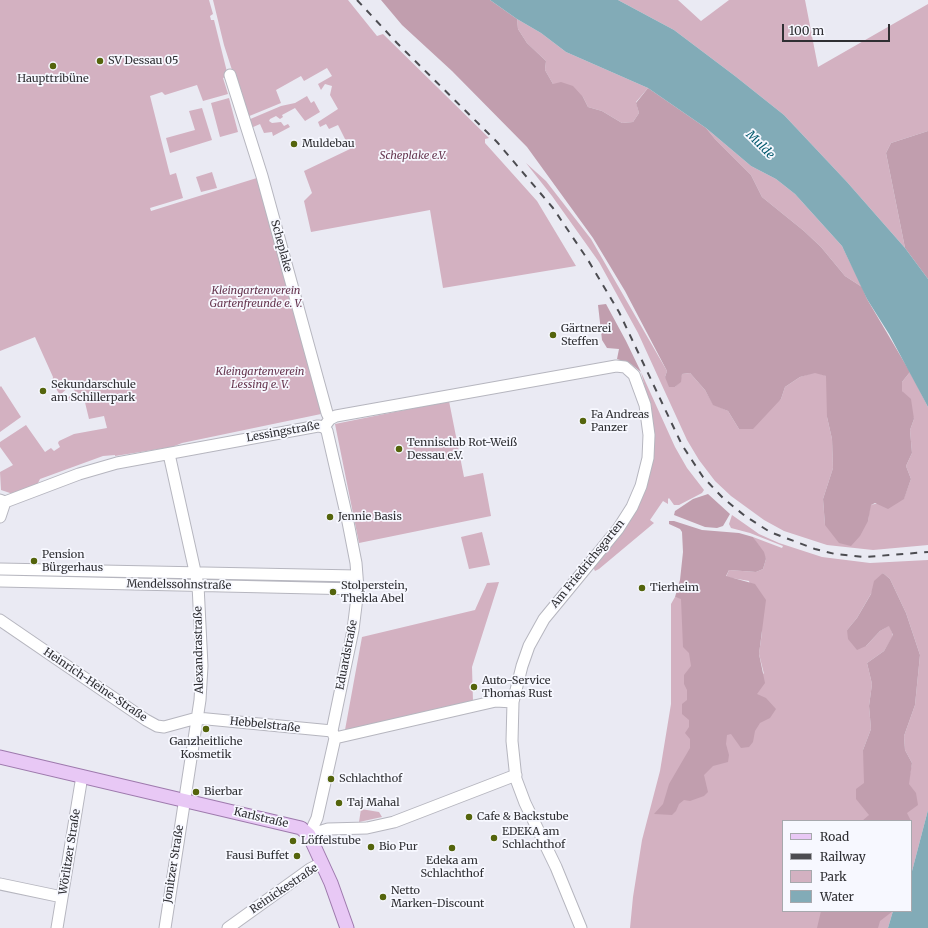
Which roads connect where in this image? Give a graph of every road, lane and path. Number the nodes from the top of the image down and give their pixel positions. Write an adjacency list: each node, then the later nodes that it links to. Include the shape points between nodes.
1 (230, 75): 3 (street, Scheplake, via 264,182 327,413)
2 (616, 366): 3 (street, Lessingstraße); 14 (street, Am Friedrichsgarten, via 631,371 643,396 650,435 644,476 632,507 618,529 544,619 523,662)
3 (327, 423): 4 (street, Lessingstraße); 9 (street, Eduardstraße)
4 (169, 454): 5 (street, Lessingstraße, via 97,468); 8 (street, Alexandrastraße)
5 (3, 501): 6 (street)
6 (0, 517)
7 (0, 569): 8 (street, Mendelssohnstraße)
8 (194, 573): 9 (street, Mendelssohnstraße); 11 (street, Alexandrastraße)
9 (357, 576): 12 (street, Eduardstraße)
10 (0, 581): 11 (street, Mendelssohnstraße)
11 (198, 585): 12 (street, Mendelssohnstraße); 15 (street, Alexandrastraße, via 202,666)
12 (358, 589): 16 (street, Eduardstraße)
13 (0, 620): 15 (street, Heinrich-Heine-Straße, via 154,724 162,727)
14 (513, 702): 16 (street, via 496,701); 18 (street, Am Friedrichsgarten, via 512,741)
15 (197, 718): 16 (street, Hebbelstraße); 20 (street, Alexandrastraße)
16 (334, 735): 21 (street, Eduardstraße, via 318,817)
17 (0, 757): 19 (main road, Karlstraße)
18 (516, 775): 21 (street, via 394,822 366,828 328,829); 29 (street, Am Friedrichsgarten, via 525,802)
19 (82, 776): 20 (main road, Karlstraße); 24 (street, Wörlitzer Straße)
20 (184, 800): 21 (main road, Karlstraße, via 295,826); 26 (street, Jonitzer Straße)
21 (309, 835): 22 (main road)
22 (322, 863): 27 (street, Reinickestraße); 28 (main road)
23 (0, 884): 24 (street)
24 (62, 897): 25 (street, Wörlitzer Straße)
25 (57, 928)
26 (165, 928)
27 (228, 928)
28 (347, 928)
29 (581, 928)

